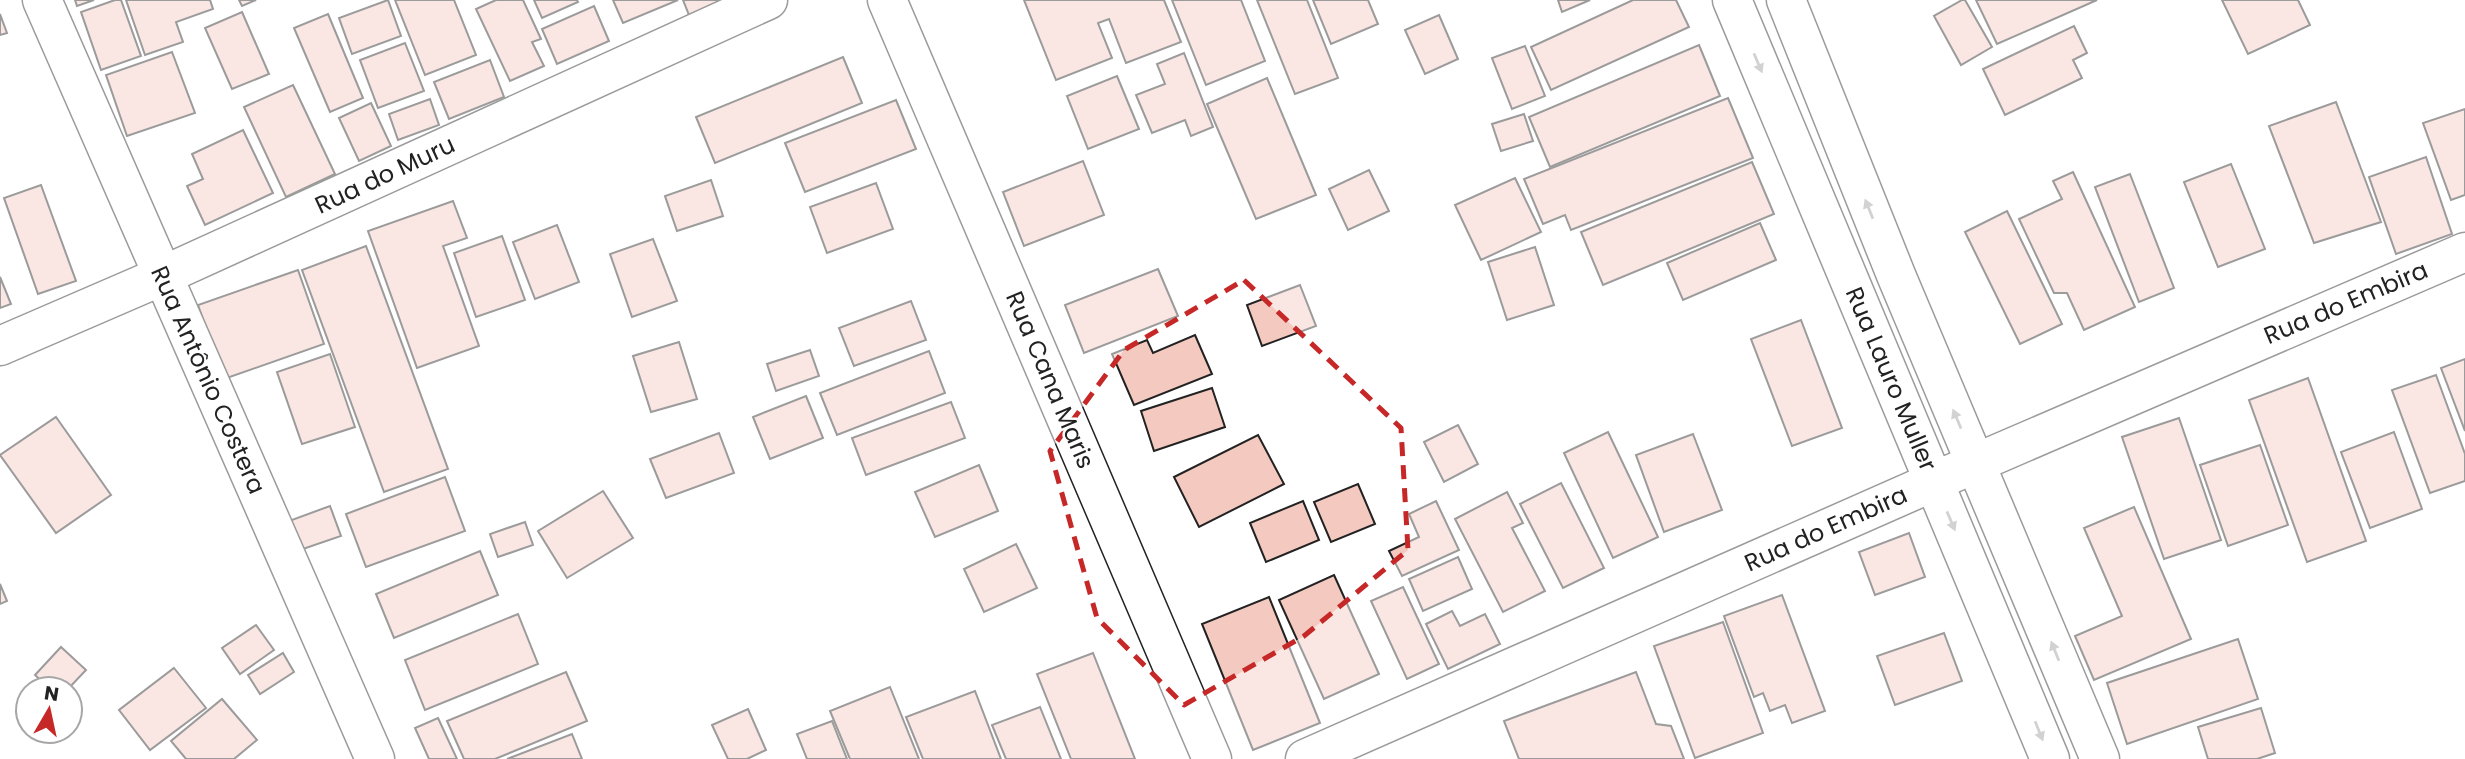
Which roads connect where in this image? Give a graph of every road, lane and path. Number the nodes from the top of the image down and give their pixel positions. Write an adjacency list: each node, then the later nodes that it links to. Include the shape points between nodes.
1 (42, 0): 8 (street, Rua Antônio Costera)
2 (768, 0): 8 (street, Rua do Muru)
3 (887, 0): 14 (street, Rua Cana Maris)
4 (1732, 0): 9 (street, Rua Lauro Muller, one-way to 9)
5 (1786, 0): 7 (street, Rua Lauro Muller, one-way to 5)
6 (2465, 252): 11 (street, Rua do Embira)
7 (1896, 275): 9 (street); 11 (street, Rua Lauro Muller, one-way to 7)
8 (162, 276): 10 (street, Rua do Muru); 13 (street, Rua Antônio Costera)
9 (1855, 294): 12 (street, Rua Lauro Muller)
10 (0, 346)
11 (1976, 463): 12 (street, Rua do Embira); 17 (street, Rua Lauro Muller, one-way to 11)
12 (1934, 482): 15 (street, Rua do Embira); 16 (street, Rua Lauro Muller, one-way to 16)
13 (375, 759)
14 (1212, 759)
15 (1305, 759)
16 (2050, 759)
17 (2100, 759)

